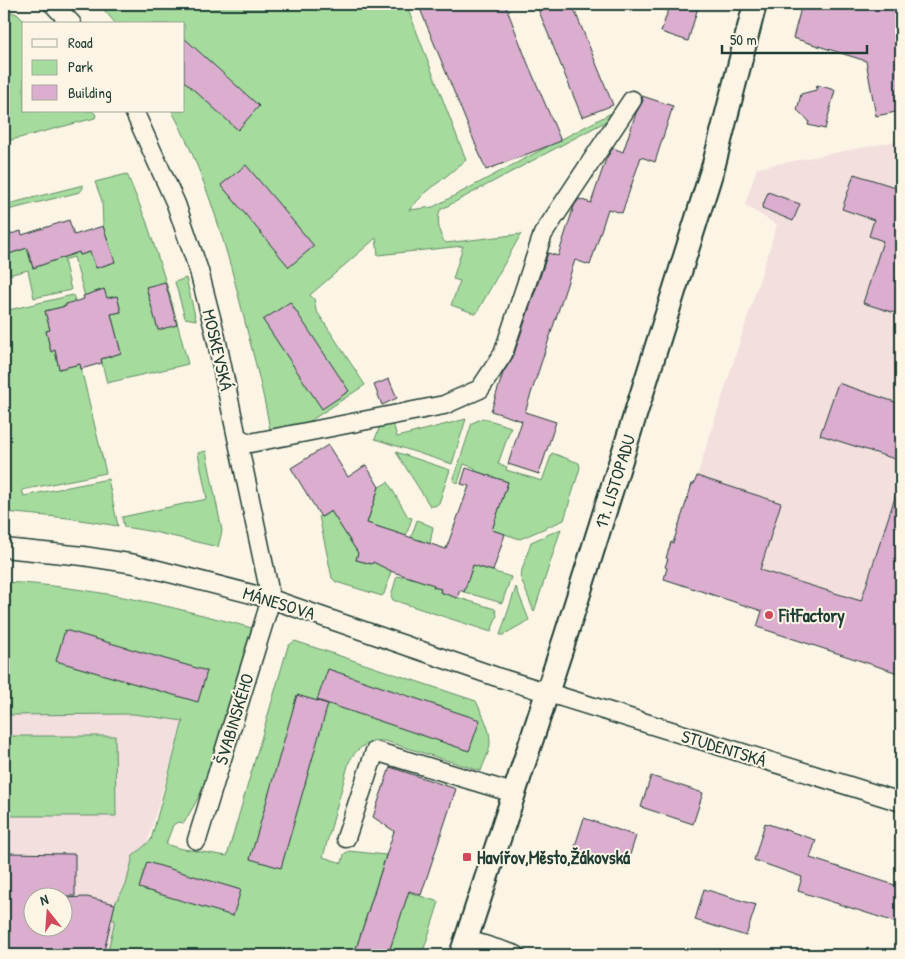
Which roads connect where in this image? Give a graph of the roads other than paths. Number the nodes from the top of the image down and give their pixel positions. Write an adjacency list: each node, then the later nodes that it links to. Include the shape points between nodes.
1 (53, 4): 3 (street)
2 (755, 4): 9 (street, 17. LISTOPADU, via 714,164)
3 (70, 22)
4 (632, 100): 6 (street, via 543,234 503,354 480,389 444,405 250,443)
5 (134, 112): 6 (street, MOSKEVSKÁ, via 176,204 199,271)
6 (237, 438): 8 (street, MOSKEVSKÁ)
7 (4, 548): 8 (street, MÁNESOVA, via 135,564)
8 (271, 599): 9 (street, MÁNESOVA); 13 (street, ŠVABINSKÉHO)
9 (547, 693): 10 (street, 17. LISTOPADU); 11 (street, STUDENTSKÁ)
10 (513, 793): 12 (street, via 375,751); 14 (street, 17. LISTOPADU)
11 (901, 802)
12 (346, 838)
13 (197, 840)
14 (463, 947): 15 (street)
15 (516, 955)

